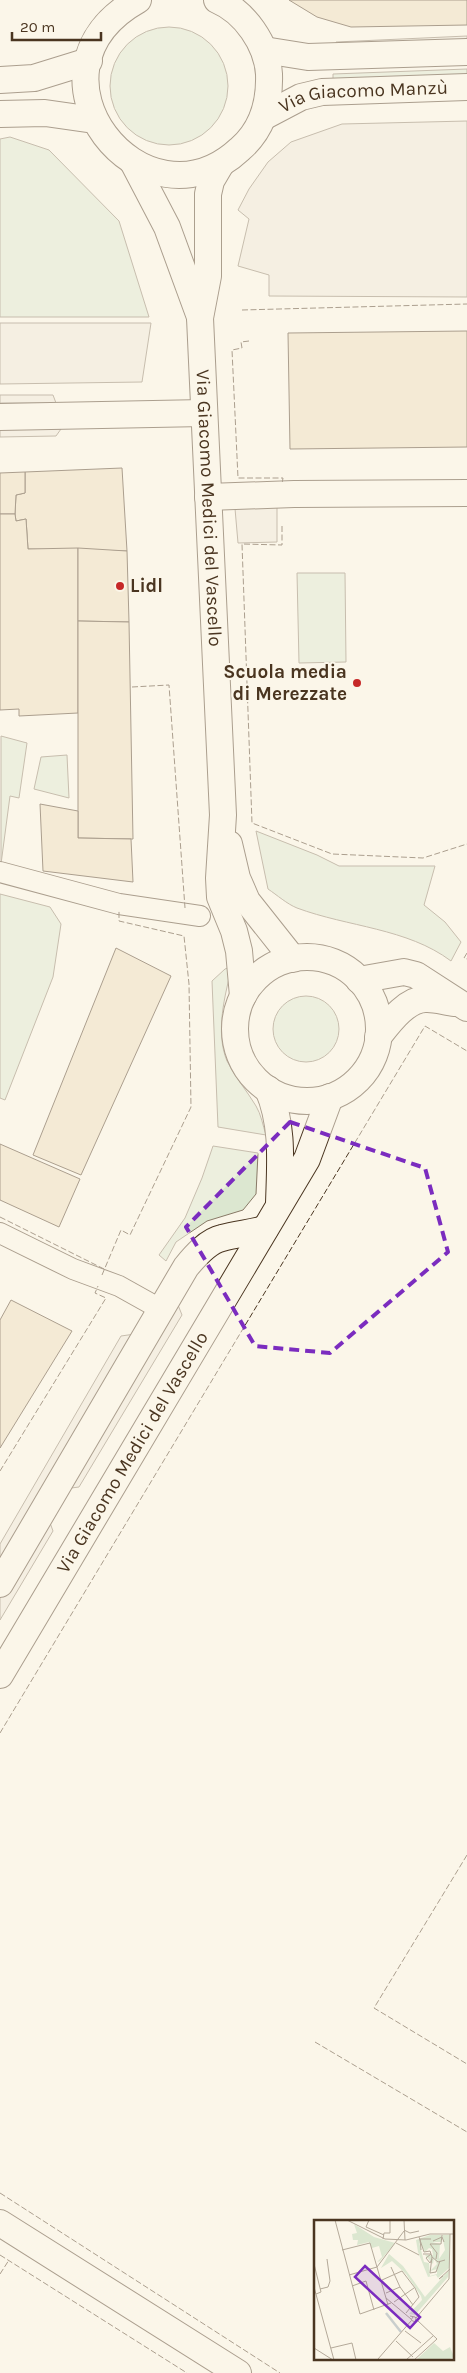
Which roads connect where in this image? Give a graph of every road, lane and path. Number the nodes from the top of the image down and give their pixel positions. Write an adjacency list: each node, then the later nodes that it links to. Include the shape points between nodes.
1 (138, 0): 5 (street, via 102,31)
2 (216, 0): 3 (street, via 240,15)
3 (264, 50): 4 (street, Via Giacomo Manzù, via 308,57); 9 (street, via 269,72 269,95)
4 (467, 52)
5 (88, 61): 6 (street, via 34,78); 10 (street, via 88,101)
6 (0, 80)
7 (467, 87): 9 (street, Via Giacomo Manzù, via 322,92 301,97)
8 (0, 114): 10 (street, via 45,112)
9 (263, 117): 12 (street, via 246,144)
10 (94, 120): 11 (street, via 104,137)
11 (133, 162): 12 (street, via 177,174); 13 (street, Via Giacomo Medici del Vascello, via 167,227)
12 (221, 164): 13 (street, Via Giacomo Medici del Vascello, via 208,194 208,276)
13 (200, 318): 14 (street, Via Giacomo Medici del Vascello)
14 (204, 413): 15 (street); 17 (street, Via Giacomo Medici del Vascello)
15 (0, 417)
16 (467, 493): 17 (street)
17 (208, 498): 18 (street, Via Giacomo Medici del Vascello)
18 (223, 816): 21 (street, Via Giacomo Medici del Vascello, via 237,878 247,901); 23 (street, Via Giacomo Medici del Vascello, via 220,898 239,951)
19 (0, 872): 20 (street, via 112,903)
20 (200, 916)
21 (293, 959): 22 (street, via 329,961); 23 (street, via 263,972)
22 (359, 980): 24 (street, via 404,972 416,975); 25 (street, via 375,1006)
23 (242, 996): 26 (street, via 236,1017 236,1044 242,1062)
24 (464, 1006): 25 (street, via 426,998 403,1010)
25 (378, 1037): 27 (street, via 372,1058 362,1075)
26 (268, 1089): 27 (street, via 300,1101); 28 (street, via 276,1108 280,1137)
27 (330, 1097): 28 (street, Via Giacomo Medici del Vascello, via 307,1159)
28 (279, 1206): 29 (street, Via Giacomo Medici del Vascello)
29 (265, 1229): 31 (street, via 221,1238 198,1254 186,1267); 33 (street, Via Giacomo Medici del Vascello)
30 (0, 1233): 31 (street, via 73,1269 119,1286)
31 (162, 1310): 32 (street)
32 (0, 1584)
33 (0, 1675)
34 (0, 2223): 35 (street)
35 (238, 2373)

